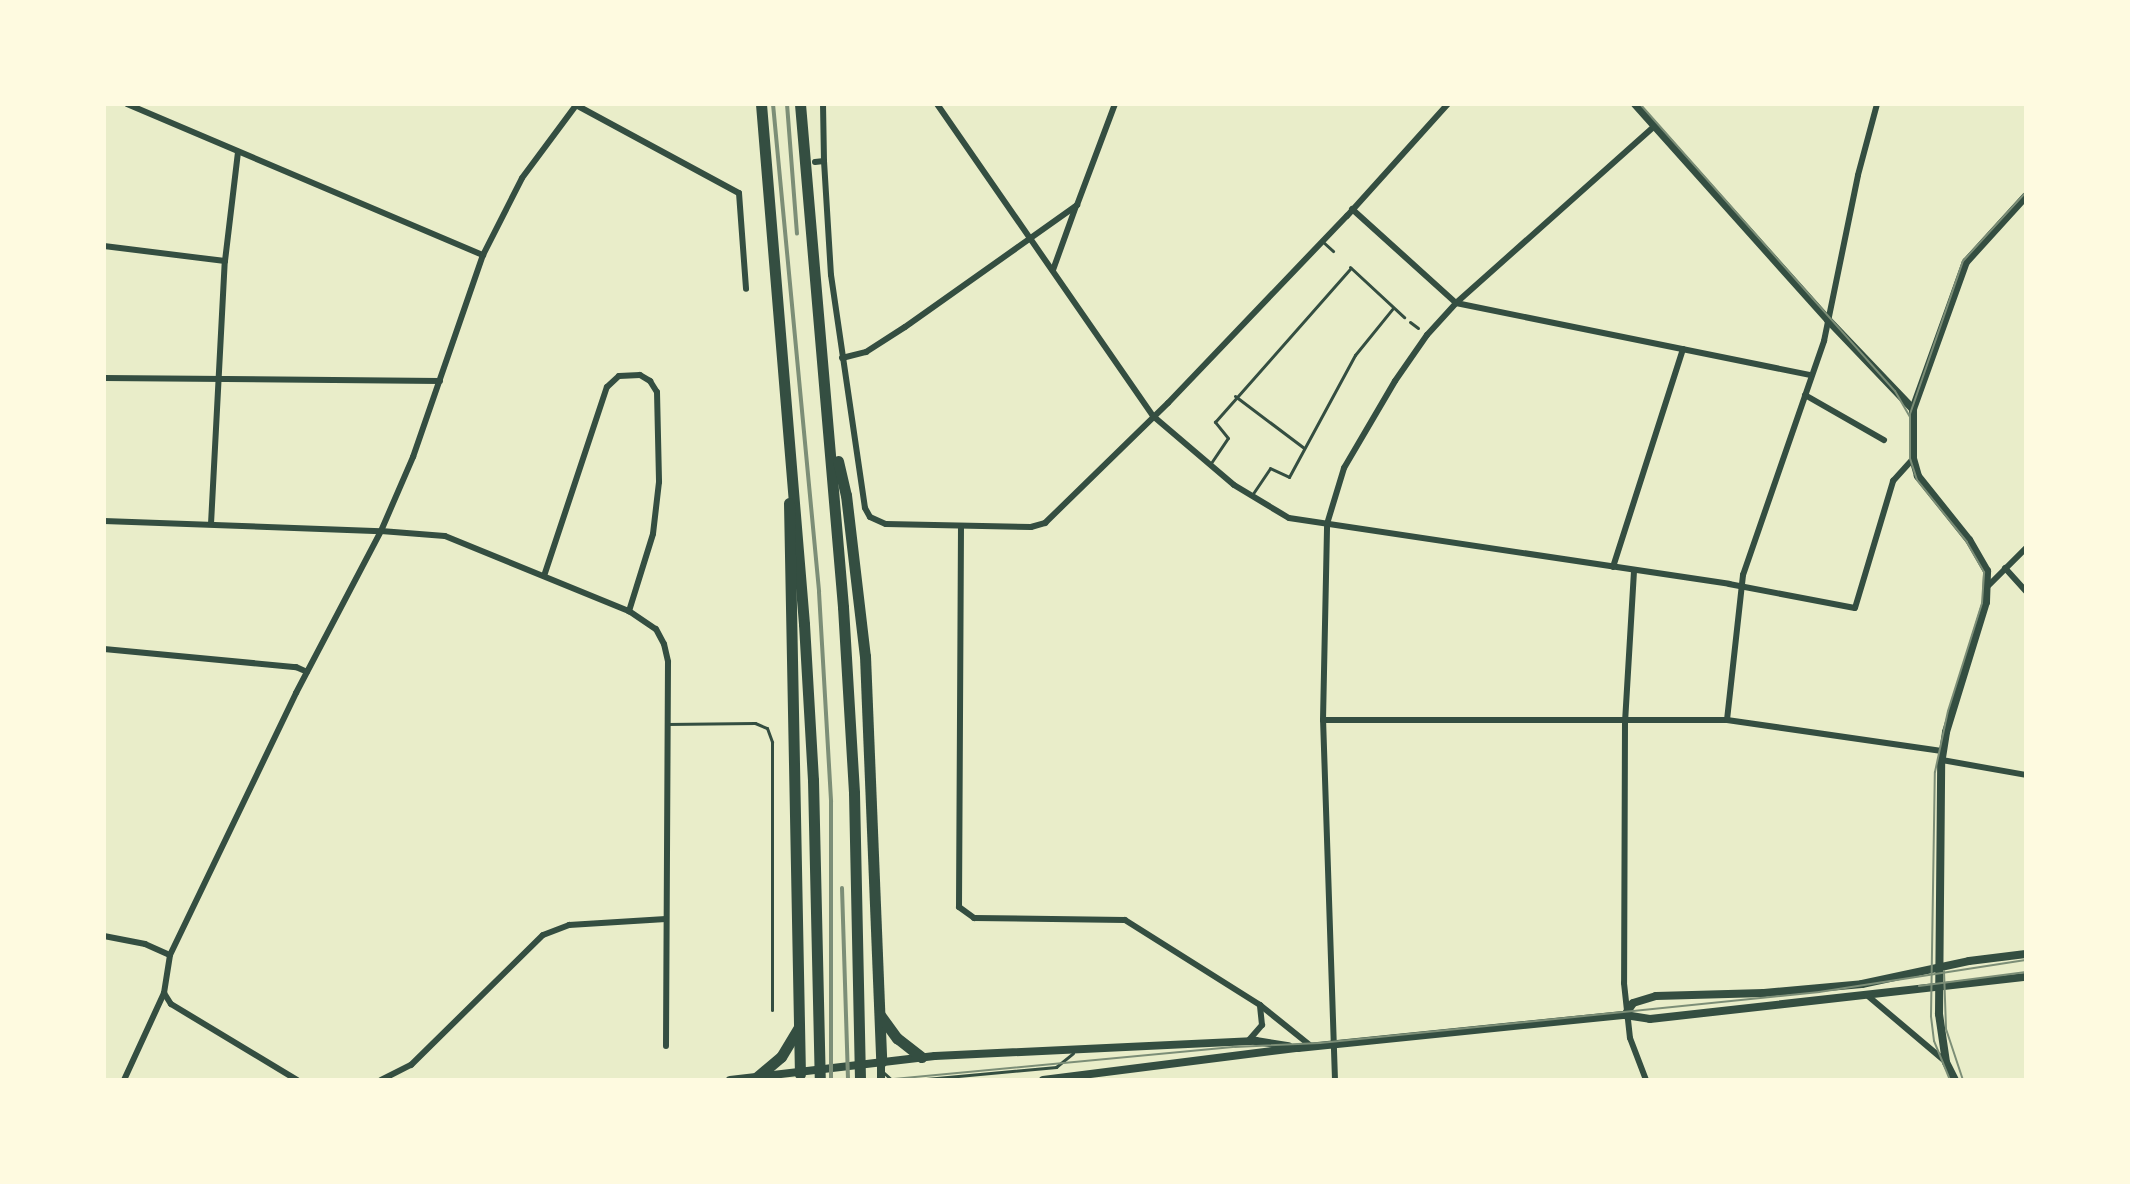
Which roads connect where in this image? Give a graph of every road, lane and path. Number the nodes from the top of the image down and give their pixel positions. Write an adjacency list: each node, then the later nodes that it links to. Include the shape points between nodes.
1 (127, 104): 12 (street)
2 (148, 104): 12 (street)
3 (761, 104): 45 (highway)
4 (800, 104): 44 (highway)
5 (823, 104): 15 (street)
6 (937, 104): 20 (street)
7 (1115, 104): 18 (street)
8 (1448, 104): 19 (street)
9 (1635, 104): 13 (main road)
10 (1877, 104): 31 (street)
11 (576, 105): 24 (street, via 522,178); 27 (street, via 739,193)
12 (146, 112): 14 (street)
13 (1655, 126): 28 (street); 31 (main road)
14 (238, 152): 24 (street); 25 (street)
15 (824, 161): 16 (street); 35 (street)
16 (815, 162)
17 (2026, 196): 42 (main road, via 1966,262)
18 (1077, 205): 20 (street); 26 (street)
19 (1352, 209): 21 (street); 28 (street)
20 (1030, 237): 26 (street); 35 (street, via 905,327 866,352)
21 (1322, 241): 23 (lane); 43 (street)
22 (104, 246): 25 (street)
23 (1333, 251)
24 (483, 255): 39 (street)
25 (225, 261): 38 (street)
26 (1053, 270): 43 (street)
27 (746, 289)
28 (1456, 303): 34 (street); 53 (street, via 1395,381 1344,468)
29 (1393, 308): 30 (lane); 41 (lane, via 1350,268); 47 (lane, via 1355,355)
30 (1404, 317)
31 (1828, 320): 36 (street); 42 (main road)
32 (1410, 322): 33 (lane)
33 (1418, 328)
34 (1683, 349): 36 (street); 57 (street)
35 (842, 358): 54 (street, via 870,517 886,524)
36 (1811, 375): 40 (street)
37 (104, 378): 38 (street)
38 (218, 378): 39 (street); 52 (street)
39 (440, 381): 55 (street)
40 (1805, 395): 46 (street); 61 (street)
41 (1235, 396): 47 (lane); 49 (lane, via 1215,422 1228,438)
42 (1913, 409): 48 (main road)
43 (1153, 416): 49 (street); 54 (street, via 1045,523)
44 (829, 421): 84 (highway, via 846,495 865,656); 104 (highway, via 854,793)
45 (790, 435): 86 (highway); 103 (highway, via 813,780)
46 (1884, 440)
47 (1304, 448): 50 (lane, via 1289,477 1270,468)
48 (1913, 459): 61 (street, via 1893,481 1855,608); 62 (main road, via 1923,484 1982,559)
49 (1209, 466): 50 (street)
50 (1252, 496): 53 (street, via 1289,518)
51 (104, 521): 52 (street)
52 (211, 524): 55 (street)
53 (1327, 524): 57 (street); 67 (street)
54 (961, 526): 82 (street, via 959,907 974,918 1125,920)
55 (381, 531): 60 (street, via 445,536); 66 (street)
56 (2026, 548): 58 (street)
57 (1613, 567): 59 (street)
58 (2005, 568): 62 (street); 63 (street)
59 (1634, 571): 61 (street); 69 (street)
60 (544, 576): 64 (street); 64 (street, via 607,387 619,376 640,375 657,392 659,482 653,534)
61 (1741, 586): 68 (street)
62 (1988, 586): 71 (main road)
63 (2026, 591)
64 (629, 611): 70 (street, via 656,629 664,644)
65 (104, 649): 66 (street)
66 (307, 672): 76 (street)
67 (1323, 720): 69 (street); 88 (street)
68 (1727, 720): 69 (street); 71 (street)
69 (1625, 722): 85 (street)
70 (667, 724): 73 (street); 83 (lane, via 739,722 767,728 772,757)
71 (1942, 755): 72 (street); 77 (main road)
72 (2026, 775)
73 (666, 919): 89 (street); 101 (street, via 569,925 543,935 411,1065)
74 (104, 936): 76 (street)
75 (2026, 954): 77 (main road)
76 (170, 955): 80 (street)
77 (1939, 968): 79 (main road); 85 (main road, via 1862,984 1656,996 1633,1003)
78 (2026, 977): 79 (main road)
79 (1938, 988): 81 (main road); 94 (main road)
80 (164, 993): 99 (street); 100 (street, via 171,1004)
81 (1868, 996): 85 (main road, via 1650,1019); 94 (street)
82 (1260, 1005): 87 (street, via 1262,1025); 90 (street)
83 (772, 1010)
84 (880, 1014): 93 (highway, via 897,1038); 95 (highway)
85 (1625, 1015): 88 (main road); 109 (street)
86 (799, 1026): 96 (highway); 97 (highway, via 781,1057)
87 (1247, 1042): 91 (main road); 92 (main road)
88 (1336, 1044): 90 (main road); 108 (street)
89 (666, 1046)
90 (1312, 1047): 91 (main road)
91 (1298, 1048): 107 (main road)
92 (1076, 1051): 93 (main road); 106 (lane, via 1056,1067)
93 (921, 1057): 95 (main road)
94 (1946, 1062): 98 (main road)
95 (879, 1069): 96 (main road); 105 (lane)
96 (802, 1076): 97 (main road)
97 (757, 1077): 102 (main road)
98 (1954, 1079)
99 (124, 1080)
100 (297, 1080)
101 (381, 1080)
102 (730, 1080)
103 (820, 1080)
104 (860, 1080)
105 (892, 1080)
106 (915, 1080)
107 (1043, 1080)
108 (1335, 1080)
109 (1646, 1080)

